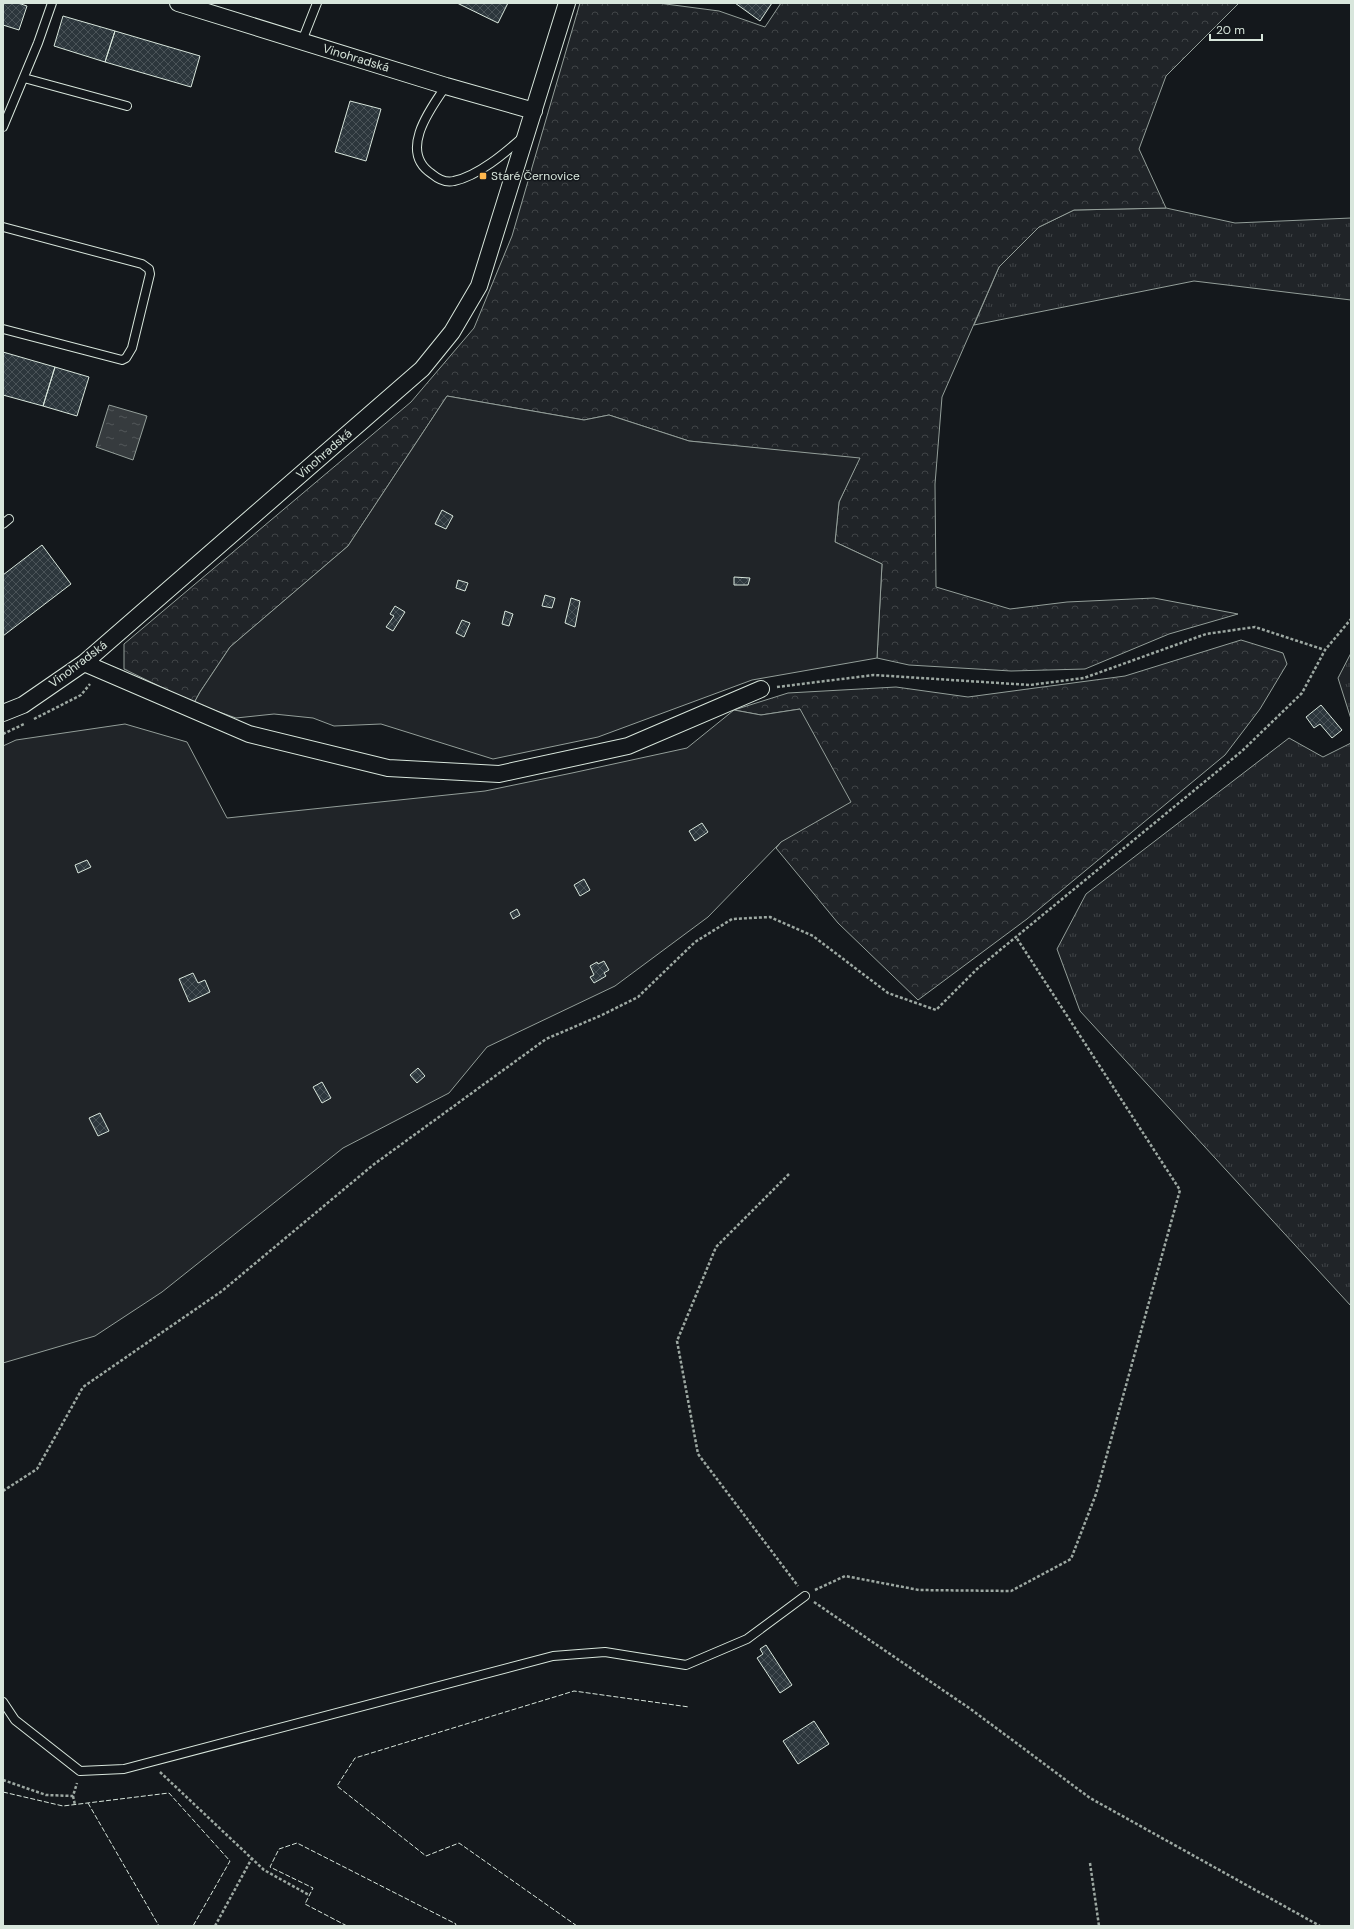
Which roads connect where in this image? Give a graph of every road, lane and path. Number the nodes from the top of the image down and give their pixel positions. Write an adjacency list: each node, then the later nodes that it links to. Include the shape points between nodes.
1 (52, 3): 6 (lane)
2 (178, 3): 5 (street, Vinohradská)
3 (317, 3): 5 (lane)
4 (567, 3): 9 (street, Vinohradská)
5 (302, 41): 7 (street, Vinohradská)
6 (24, 78): 8 (lane); 10 (lane)
7 (446, 86): 9 (street, Vinohradská); 11 (lane, via 429,110 418,136 417,149 421,163 429,173 440,180 453,182 465,178 500,156)
8 (127, 106)
9 (534, 111): 11 (street, Vinohradská)
10 (3, 127)
11 (526, 134): 16 (street, Vinohradská, via 479,286 452,332 437,351 416,374)
12 (3, 227): 13 (lane, via 142,264 149,269 150,274 132,348 122,360)
13 (3, 329)
14 (1351, 619): 15 (path)
15 (1325, 650): 18 (path, via 1255,628 1206,634 1084,678 1030,685 874,675); 21 (path, via 1302,693 1242,751)
16 (84, 663): 17 (street); 19 (street, Vinohradská, via 23,705)
17 (100, 670): 18 (street, via 249,734 388,768 499,774 628,746); 20 (path, via 81,695)
18 (761, 689)
19 (3, 713)
20 (3, 734)
21 (1016, 937): 23 (path, via 977,969 936,1010 888,994 813,936 770,917 732,920 695,942 638,997 546,1039 373,1165 222,1291 83,1387 37,1469); 24 (path, via 1180,1190 1096,1494 1072,1559 1011,1591 919,1590 845,1576)
22 (789, 1174): 24 (path, via 716,1247 677,1341 698,1454)
23 (3, 1491)
24 (805, 1596): 26 (lane, via 747,1639 686,1665 605,1652 553,1656); 36 (path, via 972,1710 1090,1798)
25 (3, 1702): 27 (lane, via 15,1720)
26 (149, 1762): 27 (lane, via 124,1769); 31 (path)
27 (80, 1771): 29 (path)
28 (3, 1780): 29 (path, via 46,1795)
29 (73, 1796): 30 (path)
30 (75, 1805)
31 (252, 1858): 33 (path, via 264,1870); 34 (path)
32 (1090, 1863): 35 (path)
33 (309, 1895)
34 (215, 1926)
35 (1099, 1926)
36 (1320, 1926)

